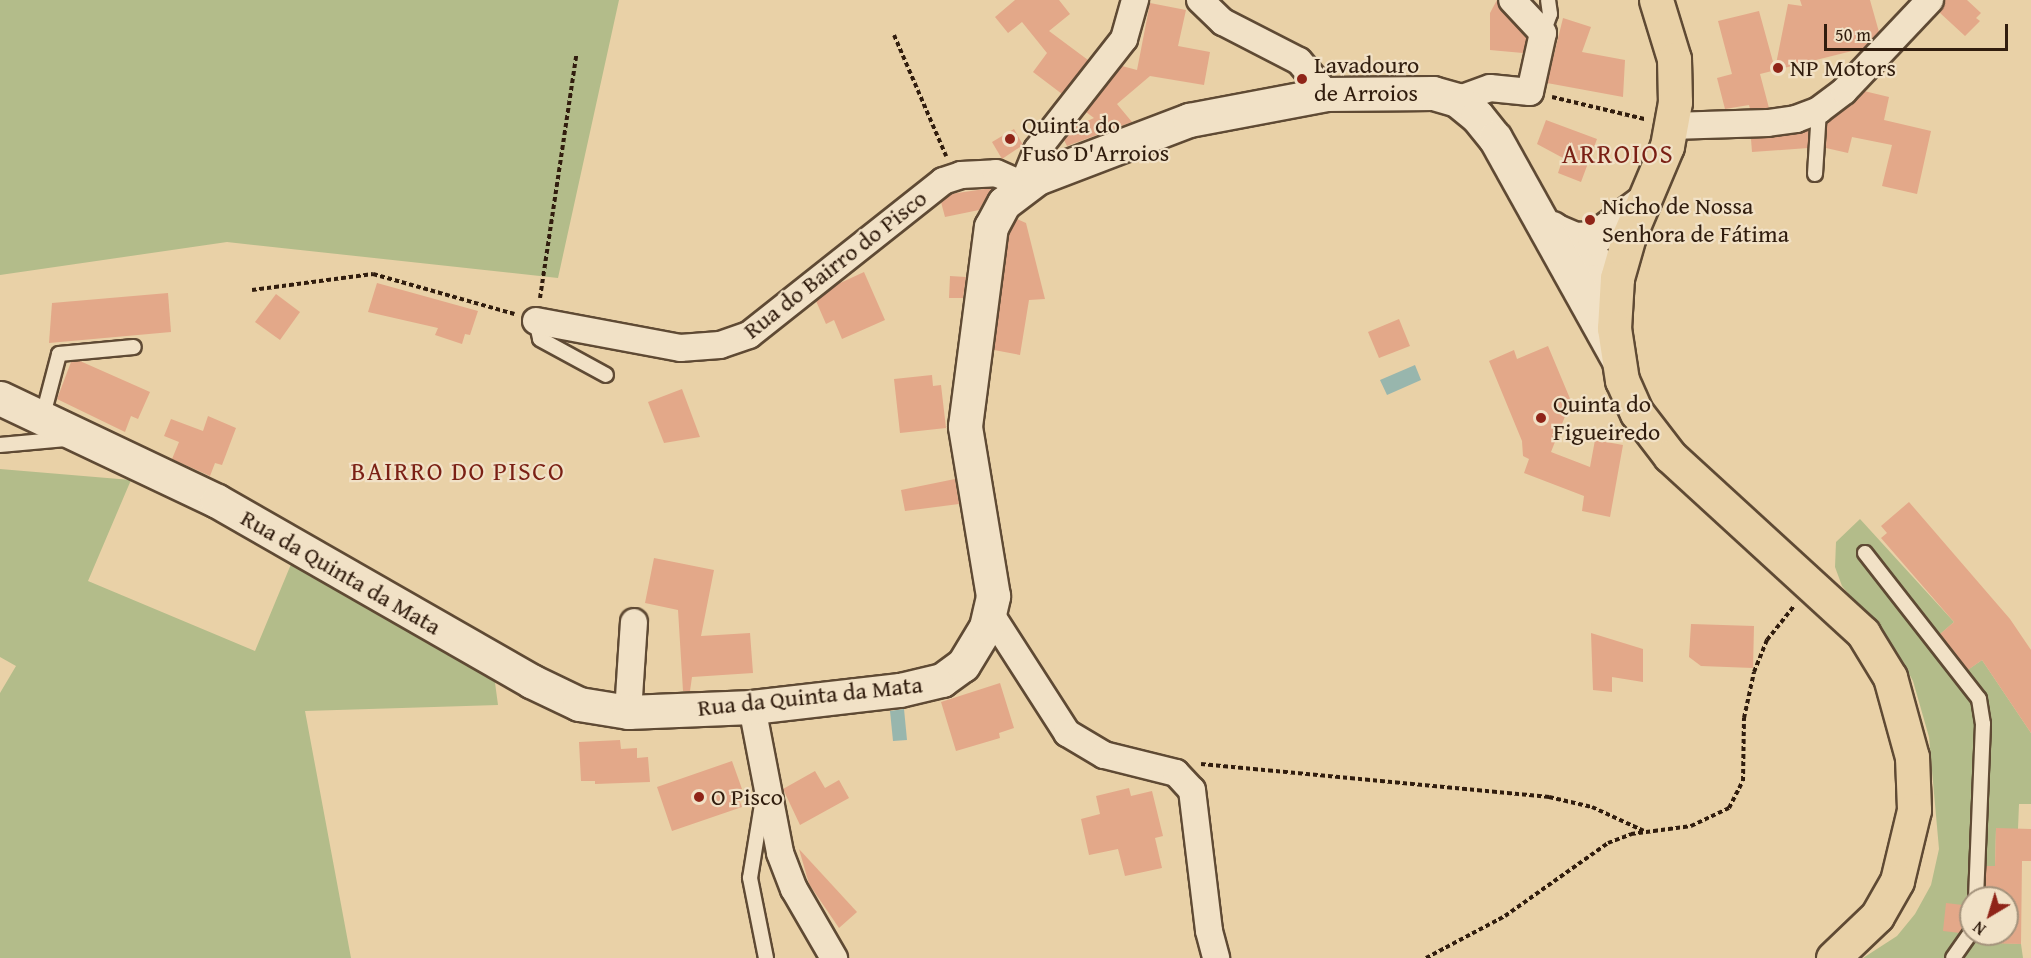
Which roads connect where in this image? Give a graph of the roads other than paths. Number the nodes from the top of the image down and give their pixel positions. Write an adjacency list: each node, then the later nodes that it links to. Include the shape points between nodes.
1 (1135, 0): 13 (street, via 1124,39 1037,150)
2 (1200, 0): 8 (street, via 1223,22 1299,61)
3 (1512, 0): 7 (street)
4 (1548, 0): 7 (lane, via 1550,14)
5 (1656, 0): 11 (main road, via 1674,59)
6 (1930, 0): 10 (street, via 1844,92)
7 (1544, 33): 9 (street, via 1530,92 1490,88)
8 (1327, 94): 9 (street, Rua da Quinta da Mata, via 1433,93); 13 (street, Rua da Quinta da Mata, via 1189,120)
9 (1457, 100): 15 (street, Rua da Quinta da Mata, via 1487,126)
10 (1819, 110): 11 (street, via 1796,119 1768,123); 12 (lane)
11 (1671, 126): 14 (main road)
12 (1815, 174)
13 (1023, 185): 18 (street, Rua do Bairro do Pisco, via 1003,173 955,177 930,190 784,310 734,341 680,348); 27 (street, Rua da Quinta da Mata, via 996,214 987,239 965,412 969,460 993,580)
14 (1644, 201): 15 (street, via 1594,238 1575,239); 17 (main road)
15 (1542, 218): 16 (street, Rua da Quinta da Mata); 17 (street)
16 (1562, 258): 17 (street, via 1593,282 1606,284); 20 (street, Rua da Quinta da Mata)
17 (1617, 278): 20 (main road, via 1613,314)
18 (536, 321): 21 (lane, via 540,339)
19 (134, 347): 23 (lane, via 59,354)
20 (1617, 357): 36 (main road, via 1632,403 1662,447 1859,628 1887,671 1905,724 1914,784 1911,836 1893,891 1862,933)
21 (606, 375)
22 (0, 398): 23 (street, Rua da Quinta da Mata)
23 (42, 419): 24 (street, Rua da Quinta da Mata)
24 (80, 437): 25 (lane); 30 (street, Rua da Quinta da Mata, via 218,501 531,681 579,704)
25 (0, 445)
26 (1865, 554): 32 (lane, via 1979,699 1983,724)
27 (990, 613): 29 (street, Rua da Quinta da Mata, via 972,654 942,680 900,690); 35 (street, via 1067,733 1104,755 1185,779 1195,803 1209,931)
28 (634, 622): 30 (street)
29 (752, 707): 30 (street, Rua da Quinta da Mata); 31 (street)
30 (627, 712)
31 (765, 790): 33 (lane, via 750,878); 34 (street, via 786,872)
32 (1976, 886)
33 (766, 958)
34 (834, 958)
35 (1216, 958)
36 (1833, 958)

